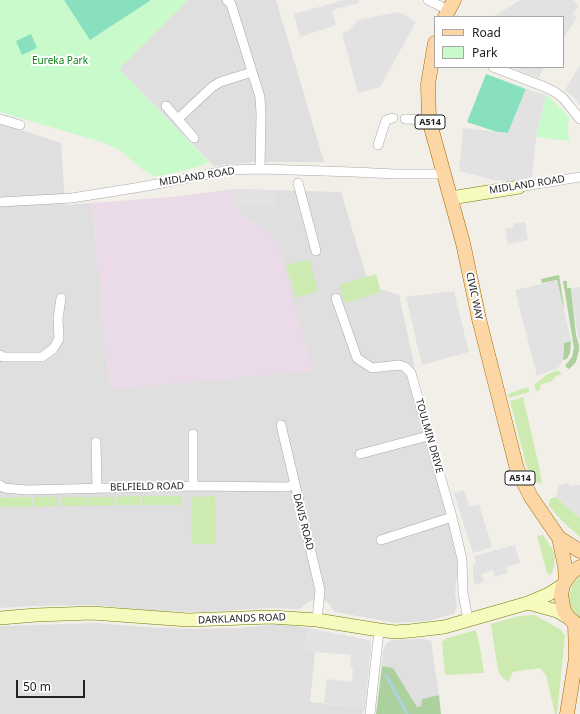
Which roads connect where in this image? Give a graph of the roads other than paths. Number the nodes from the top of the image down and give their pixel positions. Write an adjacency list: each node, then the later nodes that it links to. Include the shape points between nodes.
1 (227, 0): 6 (street, via 231,4)
2 (428, 0): 3 (street)
3 (449, 9)
4 (434, 49): 13 (main road, CIVIC WAY / A514, via 428,84)
5 (496, 68): 12 (street, via 555,92)
6 (252, 72): 10 (street, via 212,87); 17 (street, via 260,97)
7 (166, 106): 10 (street)
8 (0, 118): 14 (street)
9 (393, 118): 16 (street, via 386,120)
10 (178, 119): 15 (street)
11 (405, 119): 13 (street)
12 (580, 119)
13 (429, 120): 18 (main road, CIVIC WAY / A514)
14 (20, 125)
15 (194, 138)
16 (378, 146)
17 (260, 169): 18 (street, MIDLAND ROAD); 23 (street, MIDLAND ROAD, via 230,170 71,198)
18 (444, 174): 22 (main road, CIVIC WAY / A514)
19 (580, 176): 21 (street, MIDLAND ROAD)
20 (298, 183): 24 (street)
21 (519, 187): 22 (street, MIDLAND ROAD)
22 (451, 198): 38 (main road, CIVIC WAY / A514, via 517,469 531,497)
23 (0, 202)
24 (316, 251)
25 (61, 298): 27 (street, via 59,339 53,350 42,357)
26 (336, 298): 30 (street, TOULMIN DRIVE, via 357,358 372,368 399,364 411,373)
27 (0, 355)
28 (281, 425): 34 (street, DAVIS ROAD)
29 (193, 434): 35 (street)
30 (428, 436): 32 (street); 37 (street, TOULMIN DRIVE)
31 (96, 442): 36 (street)
32 (360, 454)
33 (0, 485): 36 (street, BELFIELD ROAD, via 4,488 27,490)
34 (294, 485): 35 (street, BELFIELD ROAD); 45 (street, DAVIS ROAD, via 320,590)
35 (193, 486): 36 (street, BELFIELD ROAD)
36 (97, 489)
37 (452, 517): 39 (street); 46 (street, TOULMIN DRIVE, via 462,559 463,593)
38 (559, 538): 40 (main road, CIVIC WAY / A514); 42 (main road, CIVIC WAY / A514, via 565,566)
39 (381, 540)
40 (580, 551)
41 (580, 567): 42 (main road, via 572,572)
42 (565, 582): 43 (street, DARKLANDS ROAD, via 549,594); 47 (main road, CIVIC WAY, via 561,595 562,603 564,611)
43 (528, 603): 46 (street, DARKLANDS ROAD); 47 (street, via 556,611)
44 (0, 618): 45 (street, DARKLANDS ROAD, via 92,613 188,620 271,616)
45 (318, 620): 48 (street, DARKLANDS ROAD)
46 (468, 620): 48 (street, DARKLANDS ROAD, via 434,629 395,632)
47 (575, 623): 49 (main road)
48 (379, 630): 50 (street)
49 (578, 656): 51 (main road)
50 (370, 714)
51 (567, 714)

